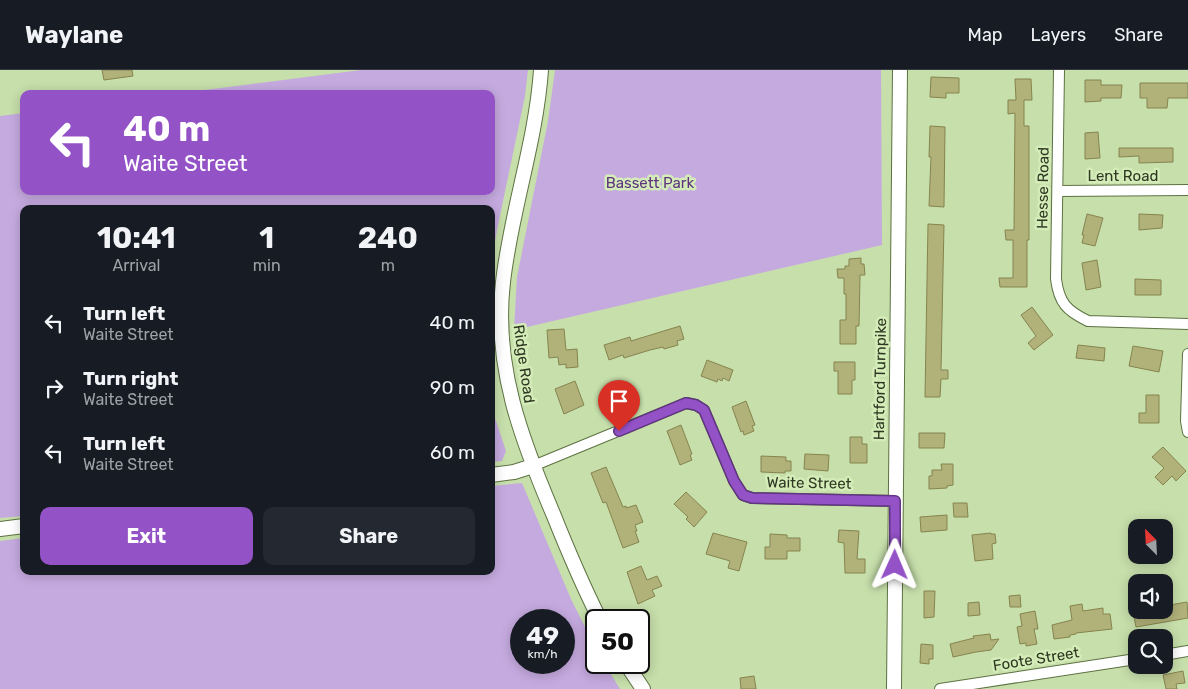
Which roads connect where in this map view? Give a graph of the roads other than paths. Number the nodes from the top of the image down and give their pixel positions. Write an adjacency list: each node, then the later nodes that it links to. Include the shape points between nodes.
1 (541, 70): 9 (main road, Ridge Road, via 537,108 502,283 501,315 509,390)
2 (900, 70): 11 (main road, Hartford Turnpike)
3 (1059, 70): 5 (street, Hesse Road)
4 (1188, 190): 5 (street, Lent Road)
5 (1058, 191): 6 (street, Hesse Road, via 1056,279 1064,305 1088,322)
6 (1188, 324)
7 (1188, 354): 8 (street)
8 (1188, 432)
9 (533, 466): 10 (main road, Waite Street); 11 (street, Waite Street, via 686,403 704,410 743,495 752,498); 14 (main road, Ridge Road)
10 (495, 474)
11 (895, 501): 20 (main road, Hartford Turnpike)
12 (20, 526): 13 (main road)
13 (0, 529)
14 (595, 609)
15 (1188, 651): 16 (street)
16 (1173, 653)
17 (1128, 660): 21 (street, Foote Street)
18 (633, 674): 19 (main road)
19 (642, 689)
20 (894, 689)
21 (940, 689)

